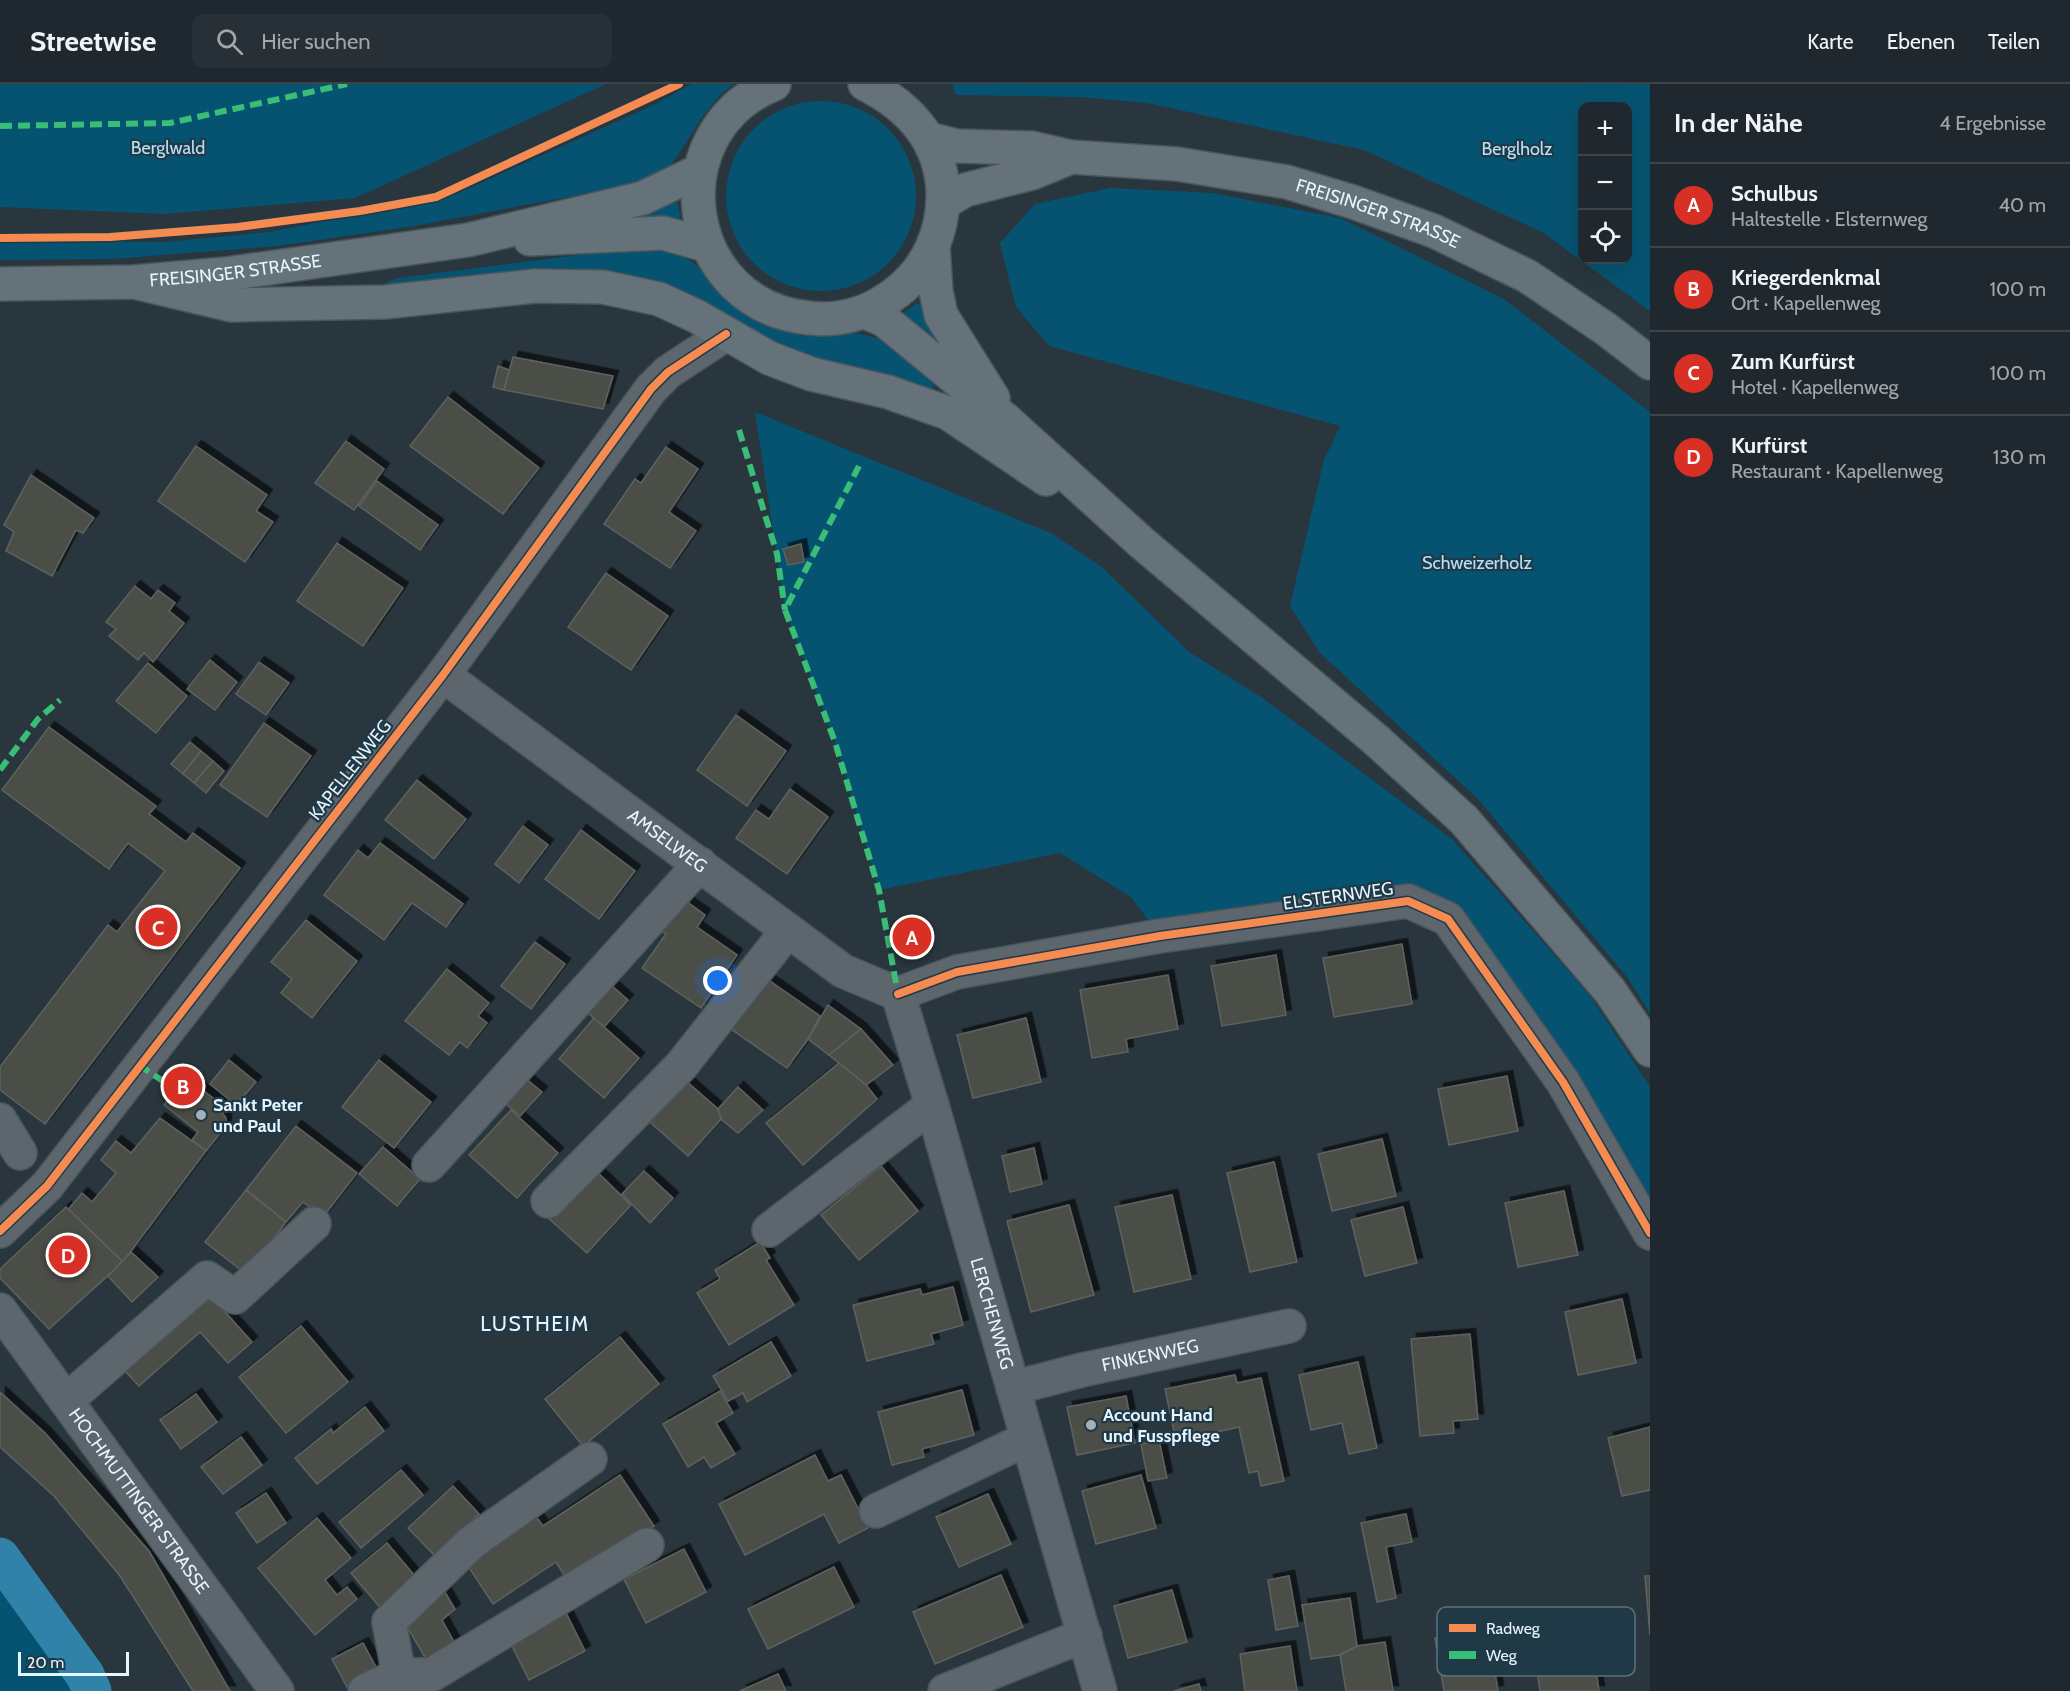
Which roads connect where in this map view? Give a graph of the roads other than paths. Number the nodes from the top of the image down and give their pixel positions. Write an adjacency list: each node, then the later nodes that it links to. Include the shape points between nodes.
1 (774, 84): 5 (main road, via 731,111 711,139)
2 (882, 88): 3 (main road, via 912,115)
3 (929, 139): 4 (main road, FREISINGER STRASSE, via 956,146 1032,148); 6 (main road, via 940,170)
4 (1071, 157): 6 (main road, via 965,190); 14 (main road, FREISINGER STRASSE, via 1177,164 1287,182 1353,202 1434,231 1527,276)
5 (699, 171): 7 (main road, via 643,198); 8 (main road, via 697,208)
6 (943, 203): 9 (main road)
7 (468, 240): 8 (main road, via 663,233); 10 (main road, FREISINGER STRASSE, via 343,260)
8 (706, 245): 12 (main road, via 726,277 754,302 790,316 828,320)
9 (933, 246): 12 (main road, via 906,286); 15 (main road, via 941,315)
10 (134, 282): 11 (main road, FREISINGER STRASSE); 13 (main road, via 231,305 385,302 536,286 603,287 659,299)
11 (0, 284)
12 (865, 312): 15 (main road, via 884,320)
13 (726, 334): 16 (main road, via 769,358 811,374 888,392 948,413); 17 (street, KAPELLENWEG, via 668,372 651,389)
14 (1650, 363)
15 (1006, 420): 16 (main road)
16 (1142, 543): 21 (main road, via 1376,740 1464,820 1610,991)
17 (443, 675): 18 (street, AMSELWEG); 27 (street, KAPELLENWEG, via 47,1186)
18 (700, 864): 19 (street, AMSELWEG); 23 (street)
19 (788, 930): 20 (street, AMSELWEG, via 843,971); 24 (street, via 681,1066)
20 (898, 994): 22 (street, LERCHENWEG); 28 (street, ELSTERNWEG, via 968,970 1160,936 1408,901 1448,919 1563,1082)
21 (1650, 1050)
22 (932, 1105): 26 (street); 31 (street, LERCHENWEG)
23 (429, 1165)
24 (548, 1201)
25 (314, 1224): 32 (street, via 235,1297 207,1278)
26 (769, 1230)
27 (0, 1231)
28 (1650, 1233)
29 (0, 1310): 32 (street, HOCHMUTTINGER STRASSE)
30 (1289, 1326): 31 (street, FINKENWEG)
31 (1013, 1388): 33 (street, LERCHENWEG)
32 (66, 1401): 39 (street, HOCHMUTTINGER STRASSE)
33 (1027, 1439): 35 (street); 37 (street, LERCHENWEG)
34 (590, 1459): 38 (street, via 471,1542 389,1622)
35 (876, 1511)
36 (647, 1545): 38 (street, via 431,1675)
37 (1085, 1635): 41 (street); 42 (street, LERCHENWEG)
38 (399, 1675): 40 (street)
39 (277, 1691)
40 (366, 1691)
41 (945, 1691)
42 (1100, 1691)

